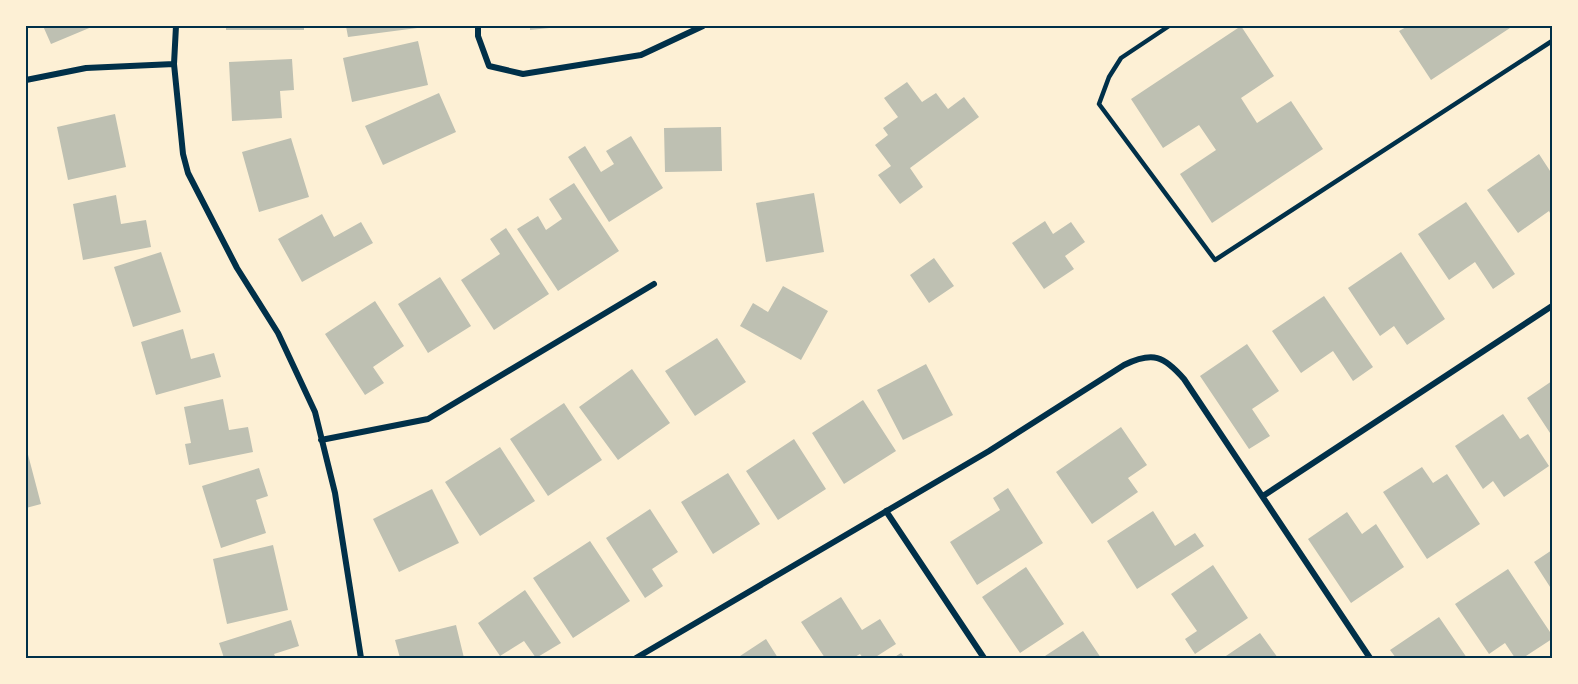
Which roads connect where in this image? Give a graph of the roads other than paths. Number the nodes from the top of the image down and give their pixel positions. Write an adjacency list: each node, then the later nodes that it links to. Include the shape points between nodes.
1 (176, 26): 6 (street)
2 (478, 26): 3 (street, via 489,66 523,74 641,55)
3 (703, 26)
4 (1169, 26): 5 (lane, via 1121,58 1099,105 1215,260)
5 (1552, 41)
6 (174, 64): 7 (street, via 86,68); 10 (street, via 188,173 237,268 278,333 315,412)
7 (26, 80)
8 (654, 284): 10 (street, via 428,419)
9 (1552, 306): 11 (street)
10 (321, 440): 13 (street, via 335,493)
11 (1263, 496): 12 (street, via 1171,364 1157,357 1140,357); 16 (street)
12 (886, 511): 14 (street); 15 (street)
13 (361, 658)
14 (636, 658)
15 (984, 658)
16 (1370, 658)

